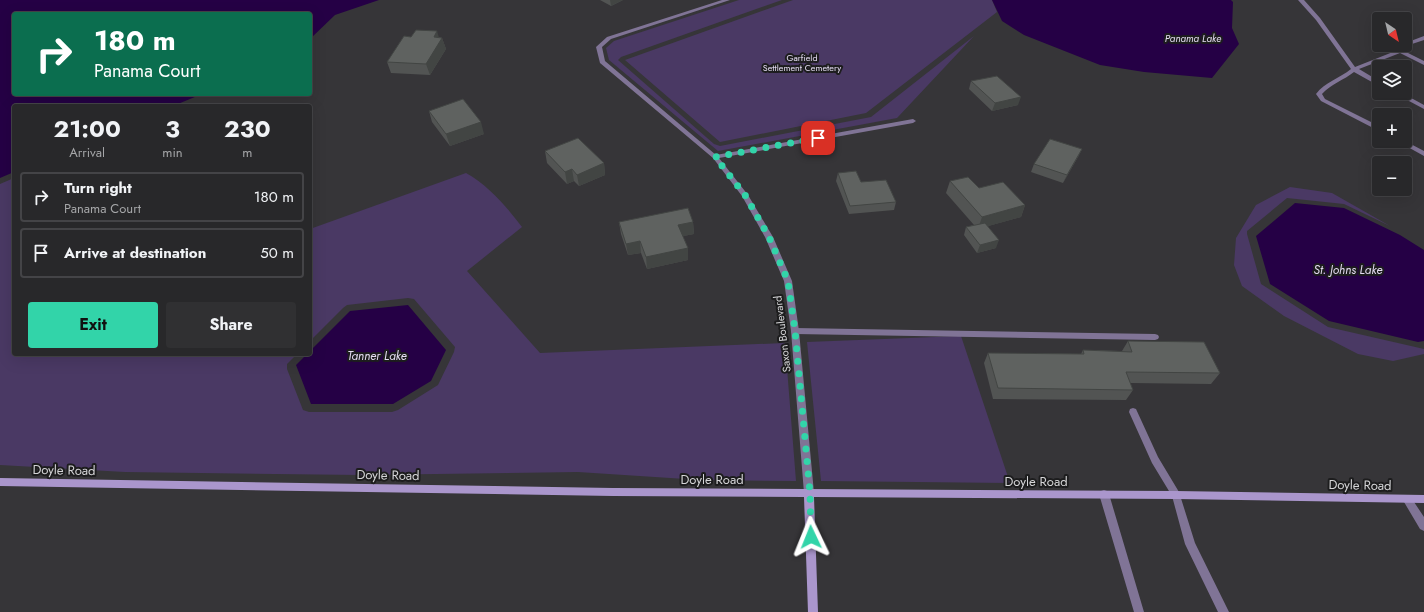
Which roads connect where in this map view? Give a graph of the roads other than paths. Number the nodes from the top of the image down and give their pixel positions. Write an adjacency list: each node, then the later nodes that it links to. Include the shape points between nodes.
1 (727, 0): 16 (street, Saxon Boulevard, via 609,38 598,48 602,62)
2 (1301, 0): 8 (street)
3 (1424, 38): 4 (street)
4 (1412, 42)
5 (1397, 52): 8 (street)
6 (1402, 52): 7 (street)
7 (1424, 63)
8 (1354, 69): 9 (street); 13 (street, via 1325,87 1319,94 1323,100)
9 (1372, 80)
10 (1410, 100): 11 (street)
11 (1424, 107)
12 (913, 121): 16 (street)
13 (1372, 125)
14 (1412, 148): 15 (street)
15 (1424, 154)
16 (715, 157): 17 (street, Saxon Boulevard, via 745,195 769,237 788,281)
17 (795, 331): 18 (street); 21 (street, Saxon Boulevard)
18 (1156, 337)
19 (1133, 412): 23 (street, via 1155,460)
20 (0, 482): 21 (main road, Doyle Road)
21 (810, 493): 22 (main road, Doyle Road); 27 (main road, Saxon Boulevard)
22 (1104, 494): 23 (main road, Doyle Road); 28 (street)
23 (1176, 495): 24 (main road, Doyle Road); 29 (street, via 1190,544)
24 (1407, 498): 25 (main road, Doyle Road); 26 (street)
25 (1424, 498)
26 (1424, 526)
27 (813, 612)
28 (1139, 612)
29 (1224, 612)

